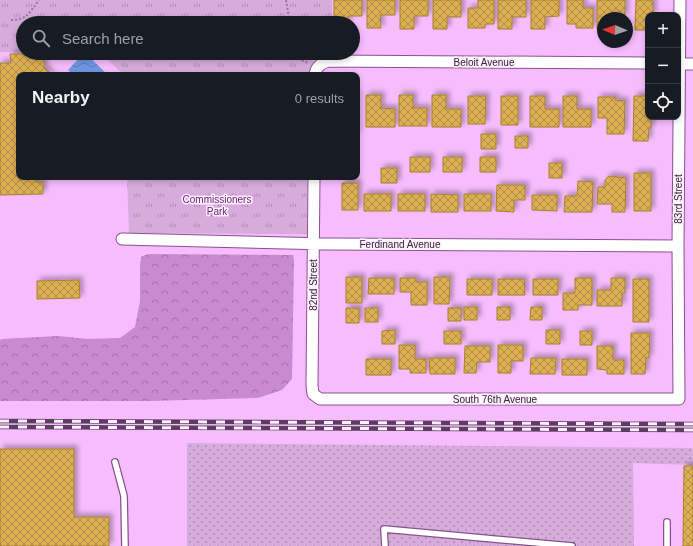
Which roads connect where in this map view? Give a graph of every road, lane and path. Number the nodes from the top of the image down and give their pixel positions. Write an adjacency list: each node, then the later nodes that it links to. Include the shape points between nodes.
1 (39, 0): 4 (path)
2 (286, 0): 5 (path)
3 (680, 0): 8 (street, 83rd Street)
4 (27, 16)
5 (289, 16)
6 (11, 20): 7 (path)
7 (16, 20)
8 (679, 48)
9 (302, 60): 13 (path)
10 (645, 63): 13 (street, Beloit Avenue, via 328,61)
11 (681, 64): 12 (street)
12 (693, 64)
13 (317, 69)
14 (679, 84): 18 (street, 83rd Street)
15 (314, 180): 17 (street, 82nd Street)
16 (122, 239): 17 (street, Ferdinand Avenue)
17 (313, 242): 18 (street, Ferdinand Avenue); 19 (street, 82nd Street)
18 (678, 246): 20 (street, 83rd Street)
19 (313, 394): 20 (street, South 76th Avenue, via 320,399 331,400)
20 (679, 399)
21 (115, 462): 23 (lane, via 124,496)
22 (668, 522): 26 (lane)
23 (125, 546)
24 (384, 546): 25 (lane, via 384,529)
25 (572, 546)
26 (667, 546)

